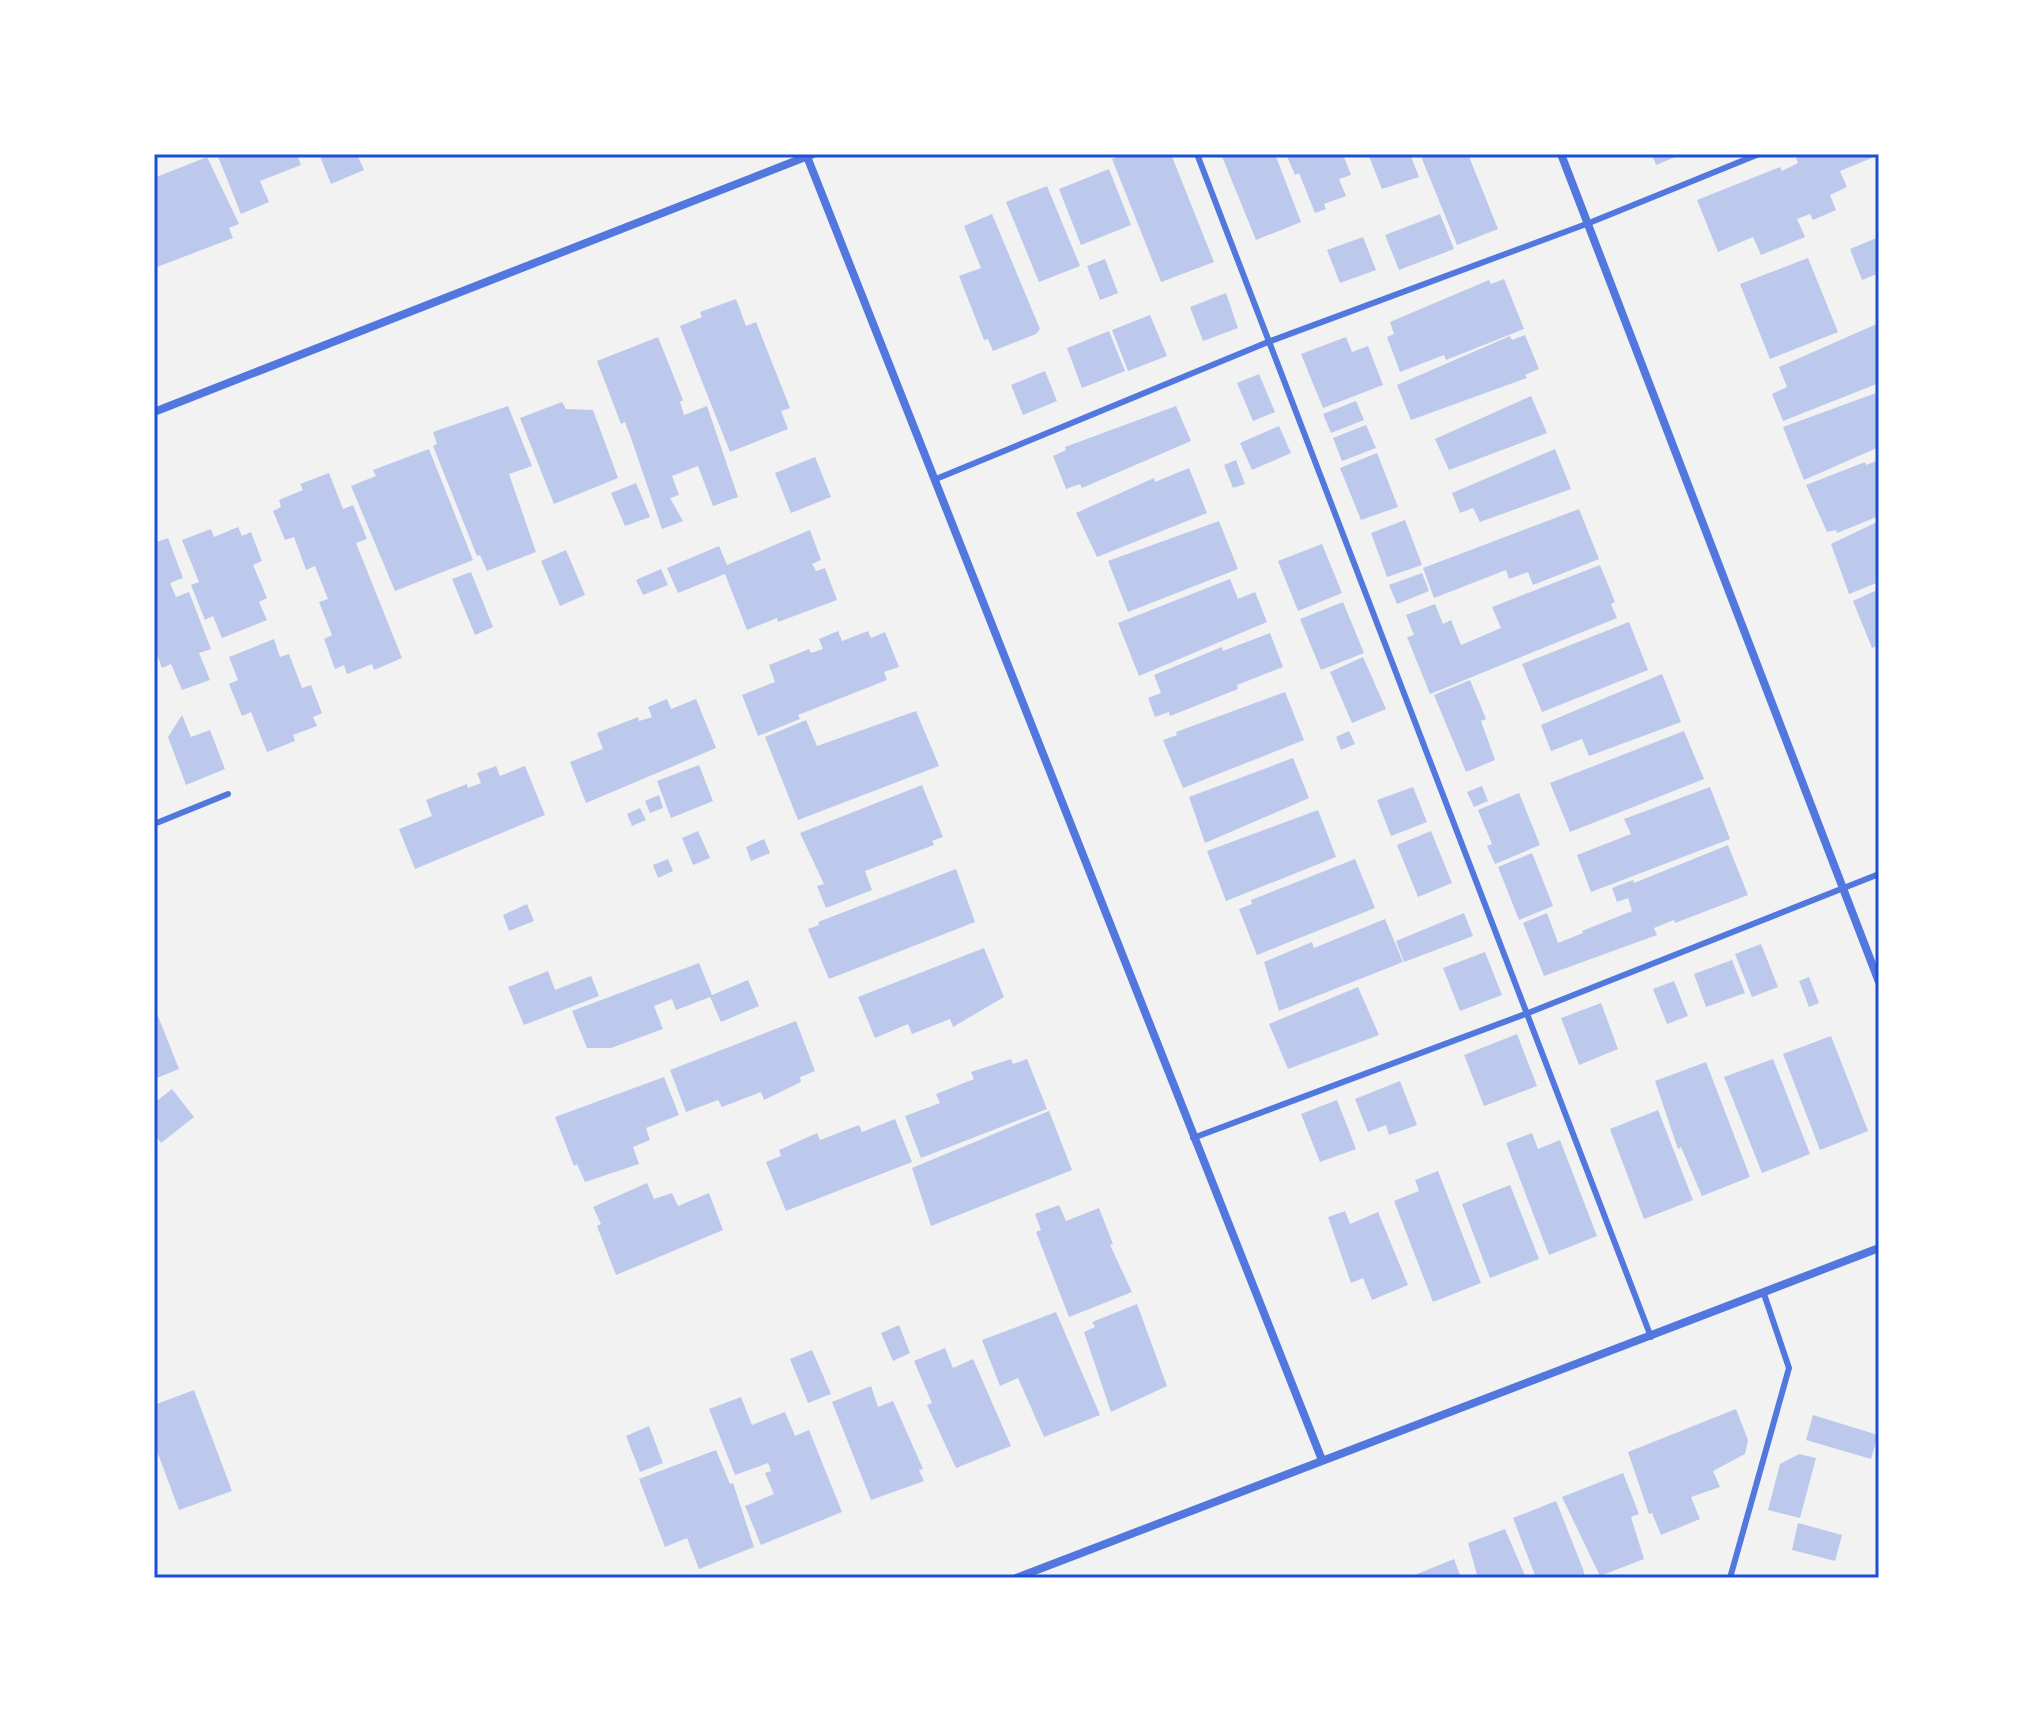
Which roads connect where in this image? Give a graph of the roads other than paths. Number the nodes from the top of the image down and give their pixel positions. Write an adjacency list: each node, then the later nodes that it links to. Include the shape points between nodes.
1 (1197, 154): 6 (lane)
2 (1561, 154): 5 (street)
3 (1759, 154): 5 (lane)
4 (809, 155): 7 (street); 8 (street)
5 (1589, 223): 6 (lane); 12 (street)
6 (1268, 342): 8 (lane); 14 (lane)
7 (154, 412)
8 (936, 479): 15 (street)
9 (228, 794): 10 (lane)
10 (154, 824)
11 (1879, 874): 12 (lane)
12 (1844, 888): 13 (street); 14 (lane)
13 (1879, 982)
14 (1528, 1013): 15 (lane); 18 (lane)
15 (1193, 1138): 19 (street)
16 (1879, 1248): 17 (street)
17 (1764, 1294): 18 (street); 21 (lane, via 1789,1368)
18 (1651, 1337): 19 (street)
19 (1322, 1460): 20 (street)
20 (1016, 1578)
21 (1730, 1578)

